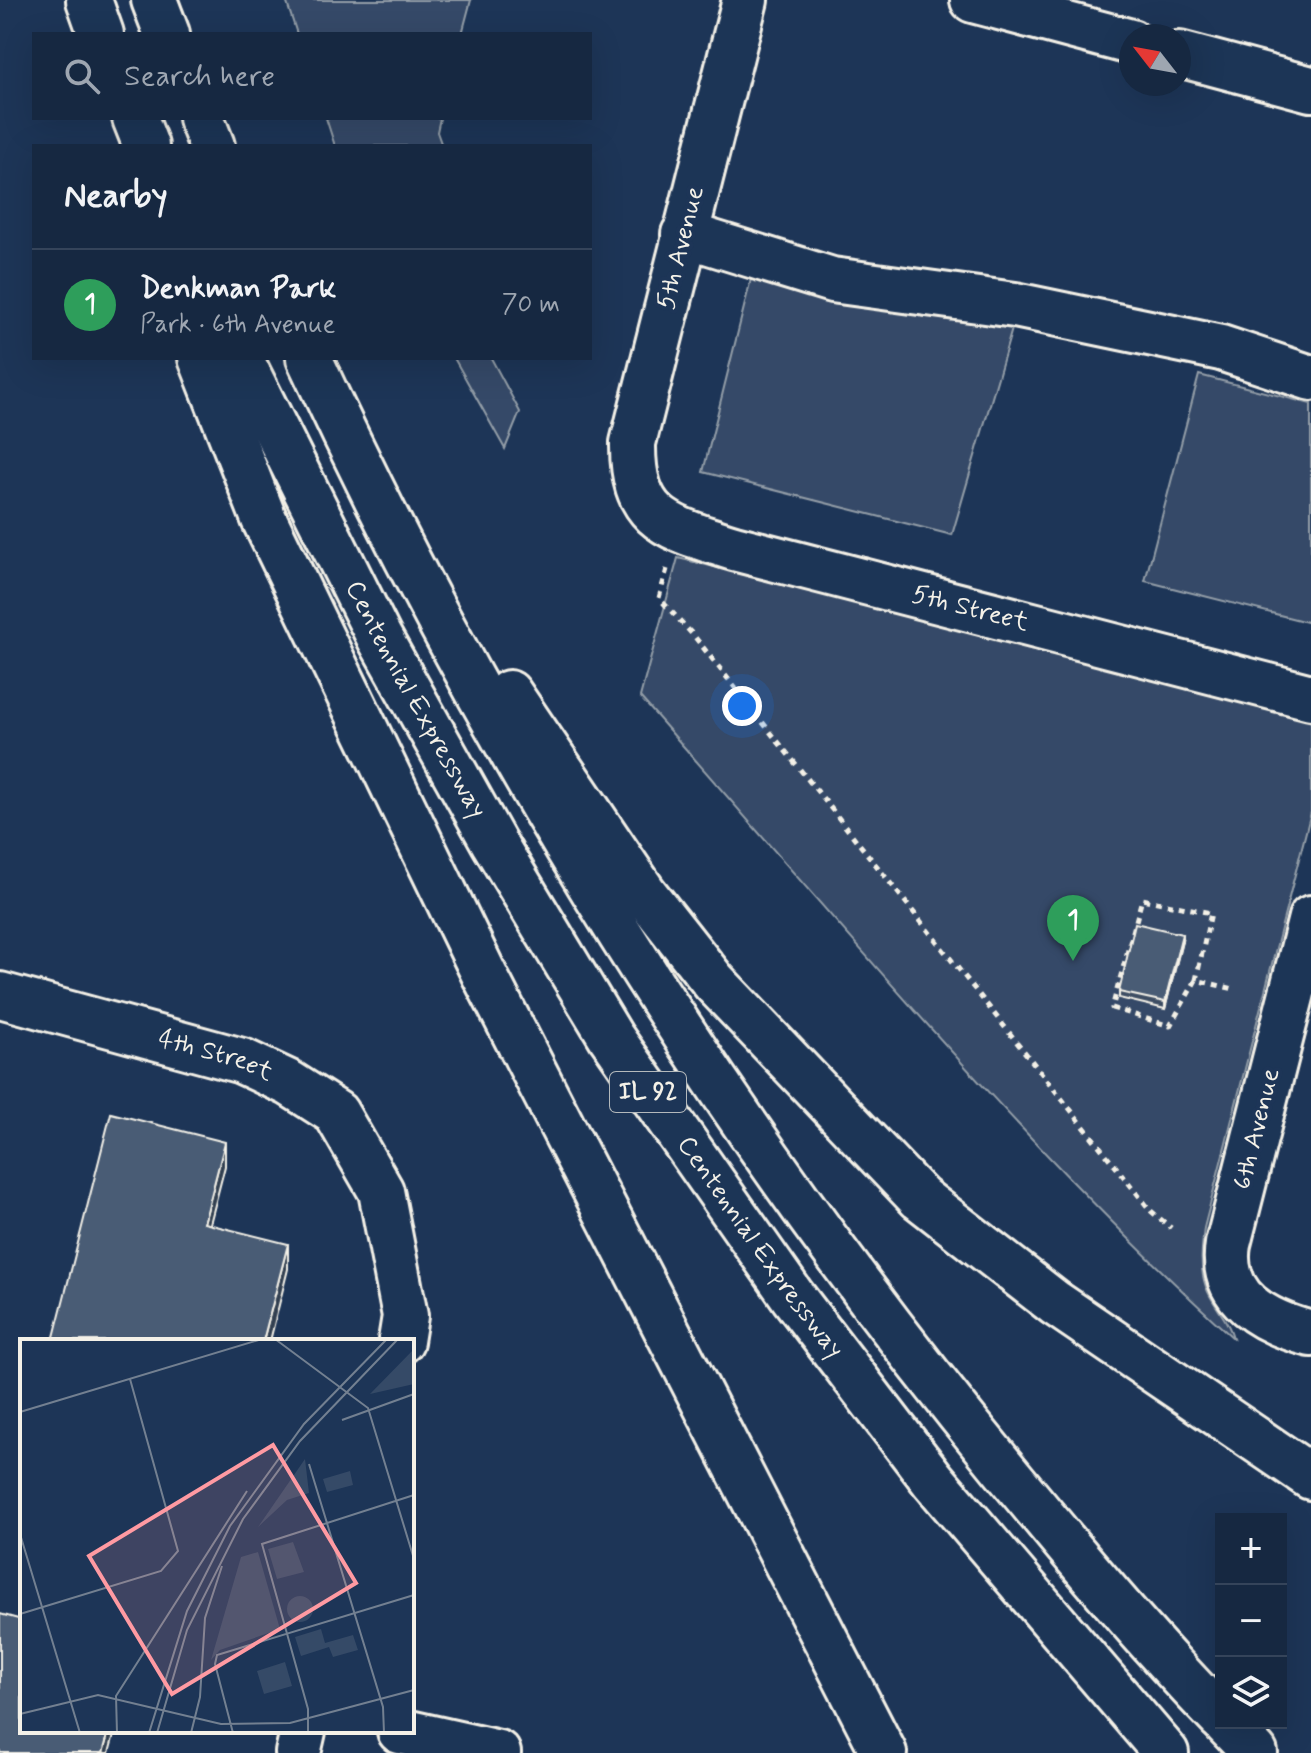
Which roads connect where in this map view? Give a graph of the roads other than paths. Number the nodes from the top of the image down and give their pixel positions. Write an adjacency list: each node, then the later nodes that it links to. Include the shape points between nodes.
1 (89, 0): 5 (main road)
2 (154, 0): 6 (main road)
3 (745, 0): 16 (main road, 5th Avenue)
4 (973, 0): 7 (main road)
5 (100, 32)
6 (166, 32)
7 (1119, 39)
8 (1191, 57): 9 (main road)
9 (1311, 89)
10 (132, 120): 13 (main road)
11 (133, 120): 14 (main road)
12 (202, 120): 15 (main road)
13 (137, 144)
14 (145, 144)
15 (211, 144)
16 (684, 234): 20 (main road, via 832,280 1030,308 1221,348); 21 (main road, 5th Avenue, via 633,443 633,476)
17 (202, 360): 35 (main road, via 264,519 449,903)
18 (241, 360): 36 (main road, Centennial Expressway / IL 92, via 379,637 611,1037 793,1297 933,1480)
19 (310, 360): 22 (main road, IL 92)
20 (1311, 378)
21 (641, 496): 23 (main road, 5th Street, via 656,515 682,531 734,548)
22 (386, 518): 28 (main road, via 644,893 714,982 860,1139 920,1198 995,1259); 29 (main road, IL 92, via 539,796 744,1123 929,1378 1074,1555)
23 (1311, 697)
24 (1311, 918): 26 (main road, 6th Avenue, via 1227,1249 1226,1272 1249,1309)
25 (0, 995): 27 (main road, 4th Street, via 242,1061 336,1113 381,1191 405,1316)
26 (1311, 1334)
27 (401, 1339)
28 (1311, 1477)
29 (1215, 1711)
30 (1232, 1729): 37 (main road)
31 (303, 1733): 33 (main road)
32 (407, 1739): 34 (main road)
33 (298, 1753)
34 (498, 1753)
35 (884, 1753)
36 (1166, 1753)
37 (1255, 1753)

